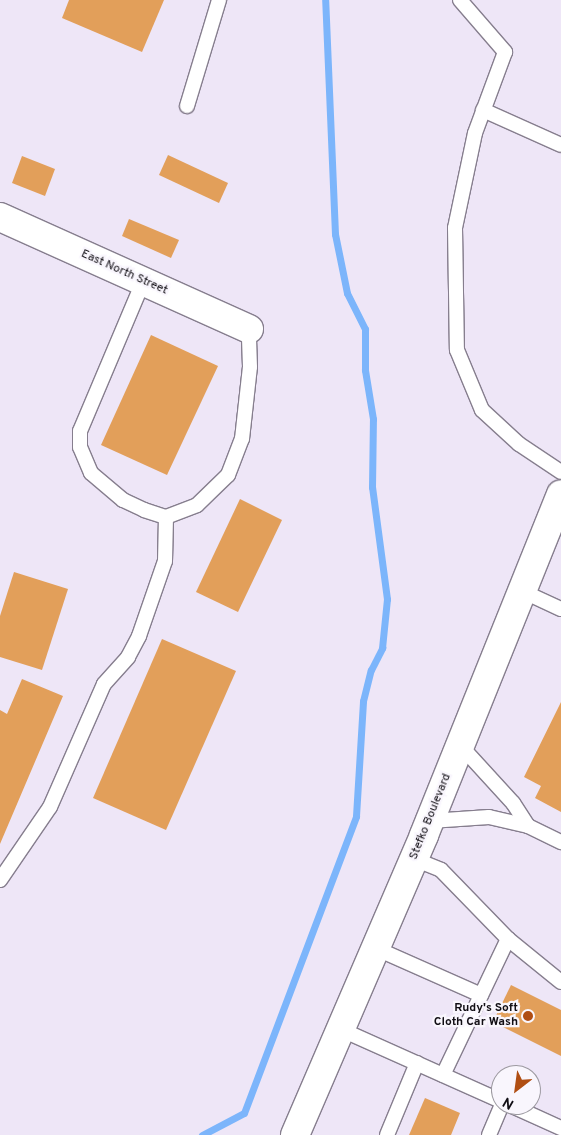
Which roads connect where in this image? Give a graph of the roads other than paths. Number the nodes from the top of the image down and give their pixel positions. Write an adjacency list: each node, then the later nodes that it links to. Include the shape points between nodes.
1 (219, 0): 3 (lane)
2 (460, 0): 4 (lane, via 505,52)
3 (187, 106)
4 (483, 110): 5 (lane); 9 (lane, via 455,228 457,350 482,410 518,444)
5 (561, 145)
6 (0, 217): 7 (main road, East North Street)
7 (143, 282): 8 (main road, East North Street); 11 (lane, via 80,431 80,447 91,473 123,500)
8 (249, 329): 11 (lane, via 250,367 242,439 228,475 198,505)
9 (561, 472)
10 (561, 495): 12 (main road, Stefko Boulevard)
11 (166, 517): 19 (lane, via 165,561 139,636 128,656 104,684 50,807)
12 (522, 590): 13 (lane); 14 (main road, Stefko Boulevard)
13 (561, 609)
14 (460, 745): 15 (main road, Stefko Boulevard); 16 (lane, via 513,803)
15 (430, 822): 16 (lane, via 489,817); 18 (main road, Stefko Boulevard)
16 (528, 826): 17 (lane)
17 (561, 842)
18 (414, 859): 20 (lane, via 441,870); 21 (main road, Stefko Boulevard)
19 (0, 880)
20 (508, 938): 22 (lane); 23 (lane)
21 (375, 948): 23 (lane); 24 (main road, Stefko Boulevard)
22 (561, 982)
23 (481, 995): 26 (lane)
24 (340, 1029): 25 (lane); 31 (main road, Stefko Boulevard)
25 (417, 1063): 26 (lane); 32 (lane)
26 (443, 1075): 27 (lane)
27 (491, 1097)
28 (498, 1115): 33 (lane)
29 (532, 1115): 30 (lane)
30 (561, 1128)
31 (294, 1135)
32 (387, 1135)
33 (489, 1135)

